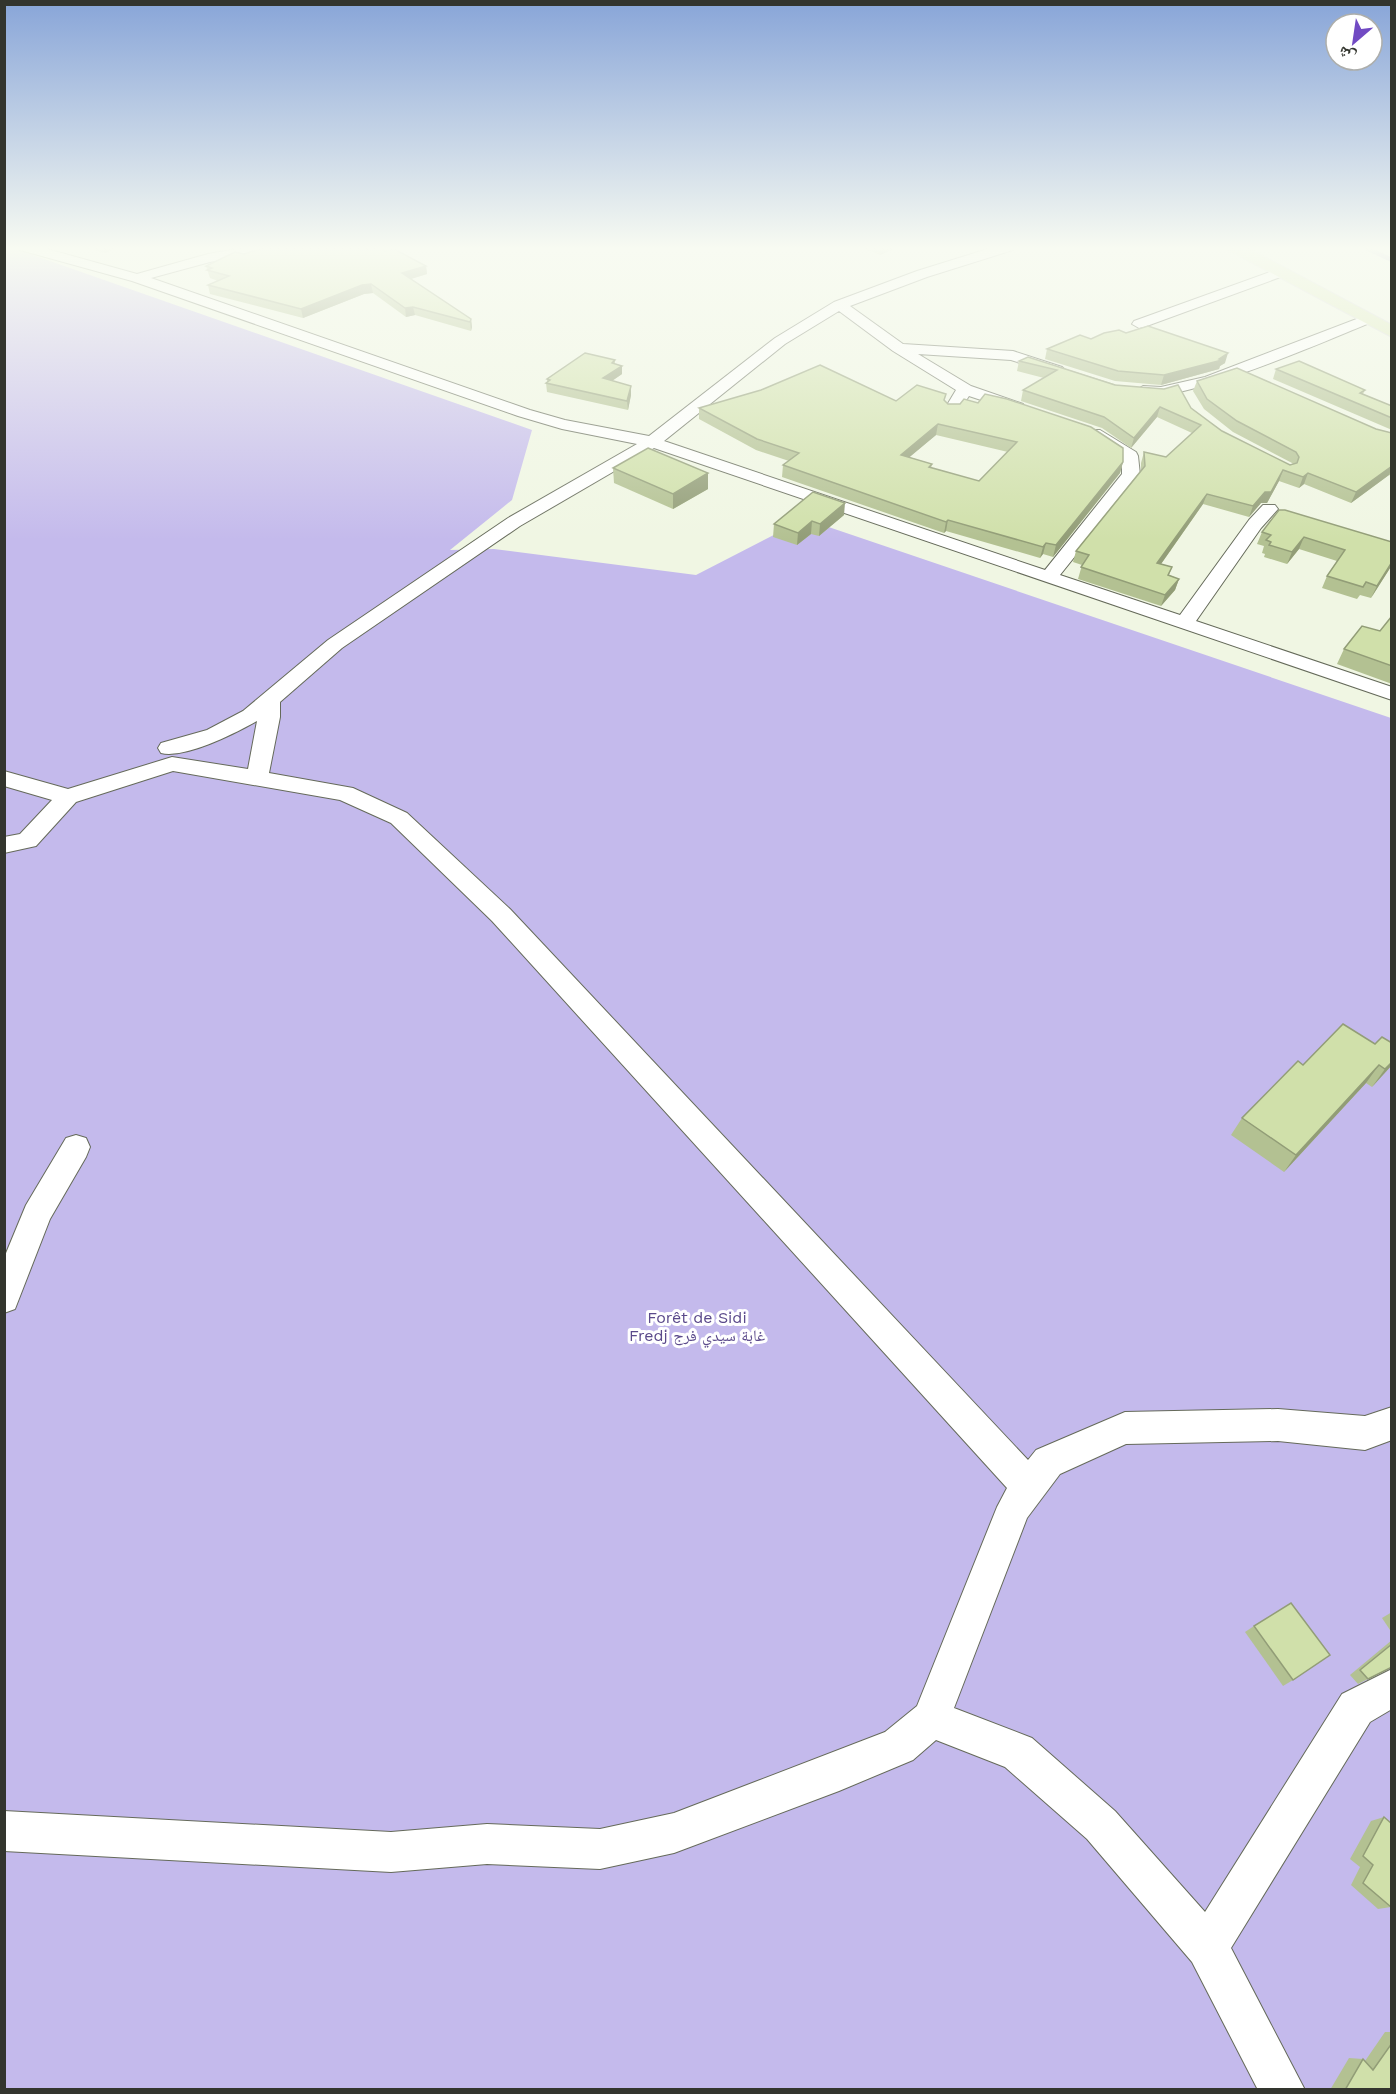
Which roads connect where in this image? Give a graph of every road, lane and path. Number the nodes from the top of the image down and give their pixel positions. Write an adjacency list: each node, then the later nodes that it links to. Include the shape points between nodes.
1 (328, 345): 16 (street, via 524,413)
2 (775, 345): 16 (street)
3 (893, 345): 5 (street)
4 (1300, 345): 6 (street)
5 (898, 348): 7 (street, via 1013,357); 10 (street)
6 (1234, 370): 8 (street); 9 (street)
7 (1069, 374)
8 (1255, 380)
9 (1181, 387): 11 (street, via 1161,392); 12 (street)
10 (965, 389): 13 (street); 14 (street)
11 (1125, 389)
12 (1190, 405)
13 (952, 410)
14 (1030, 411)
15 (1084, 429): 18 (street, via 1130,456 1131,475)
16 (652, 442): 18 (street); 21 (street, via 465,555 335,644)
17 (1269, 509): 19 (street)
18 (1048, 578): 19 (street)
19 (1184, 623): 20 (street)
20 (1392, 693)
21 (269, 701): 22 (street, via 226,730); 24 (street)
22 (169, 748)
23 (4, 778): 25 (street)
24 (257, 778): 25 (street, via 172,764); 30 (street, via 345,793 399,818 501,915)
25 (68, 797): 26 (street, via 28,840)
26 (4, 845)
27 (75, 1147): 28 (street, via 37,1214)
28 (4, 1299)
29 (1392, 1423): 30 (street, via 1365,1433 1278,1425 1125,1428 1048,1462)
30 (1030, 1487): 32 (street, via 1014,1507)
31 (1392, 1688): 34 (street, via 1356,1708)
32 (931, 1719): 33 (street, via 899,1746 839,1771 674,1833 600,1849 487,1844 391,1852); 34 (street, via 1018,1752 1101,1825)
33 (4, 1832)
34 (1207, 1947): 35 (street)
35 (1283, 2090)

